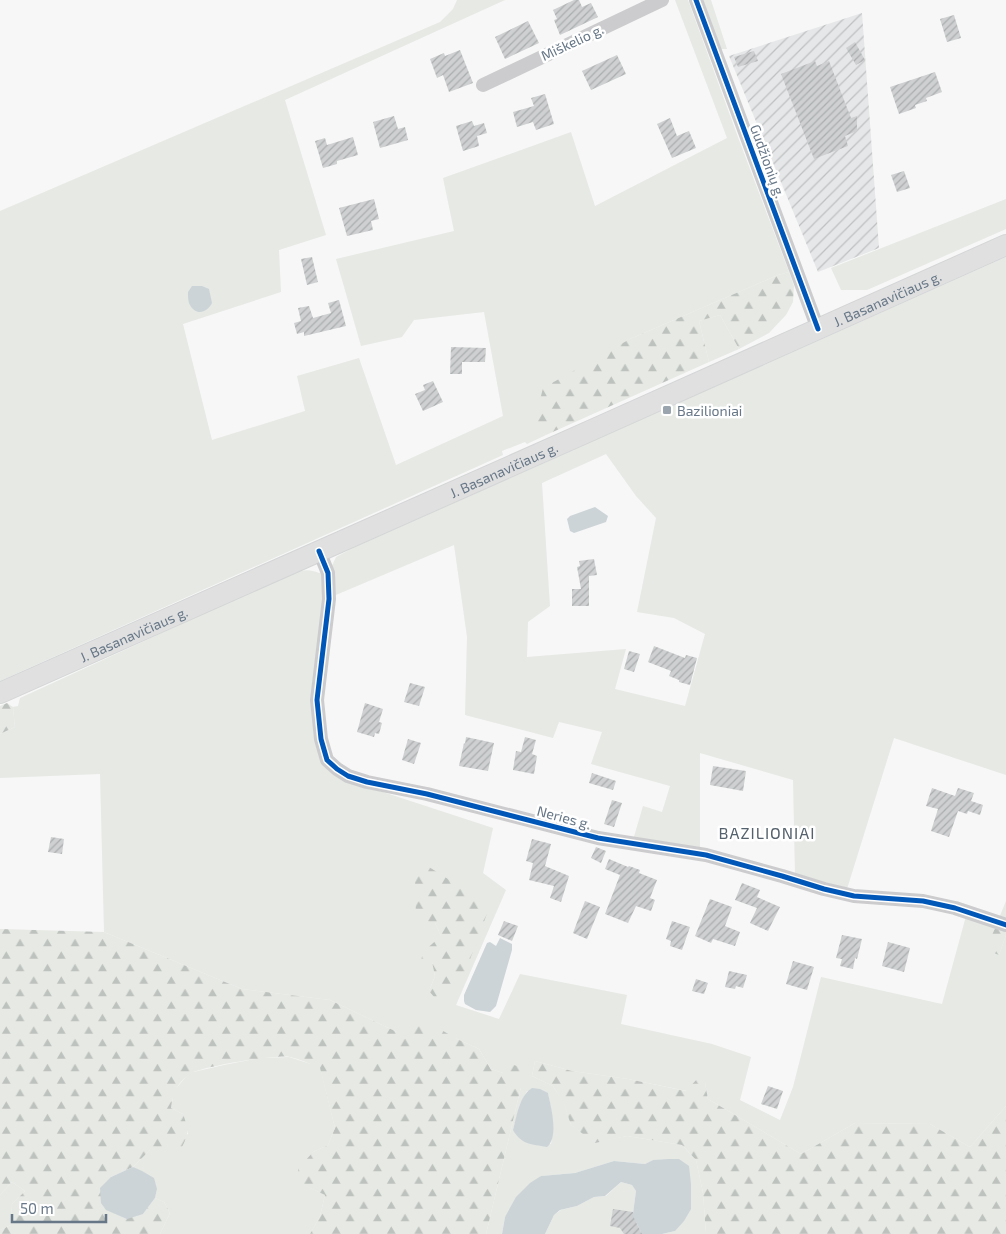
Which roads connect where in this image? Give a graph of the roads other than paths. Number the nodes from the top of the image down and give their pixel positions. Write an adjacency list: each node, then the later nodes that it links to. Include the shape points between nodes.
1 (662, 0): 3 (street, Miškelio g.)
2 (696, 0): 5 (street, Gudžionių g.)
3 (483, 84)
4 (1006, 245): 5 (main road, J. Basanavičiaus g.)
5 (818, 329): 6 (main road, J. Basanavičiaus g.)
6 (319, 552): 7 (main road, J. Basanavičiaus g.); 8 (street, Neries g., via 328,573 330,599 317,700 321,740 327,760 348,776 598,838 706,855 854,896 923,901 955,908)
7 (0, 693)
8 (1006, 925)

